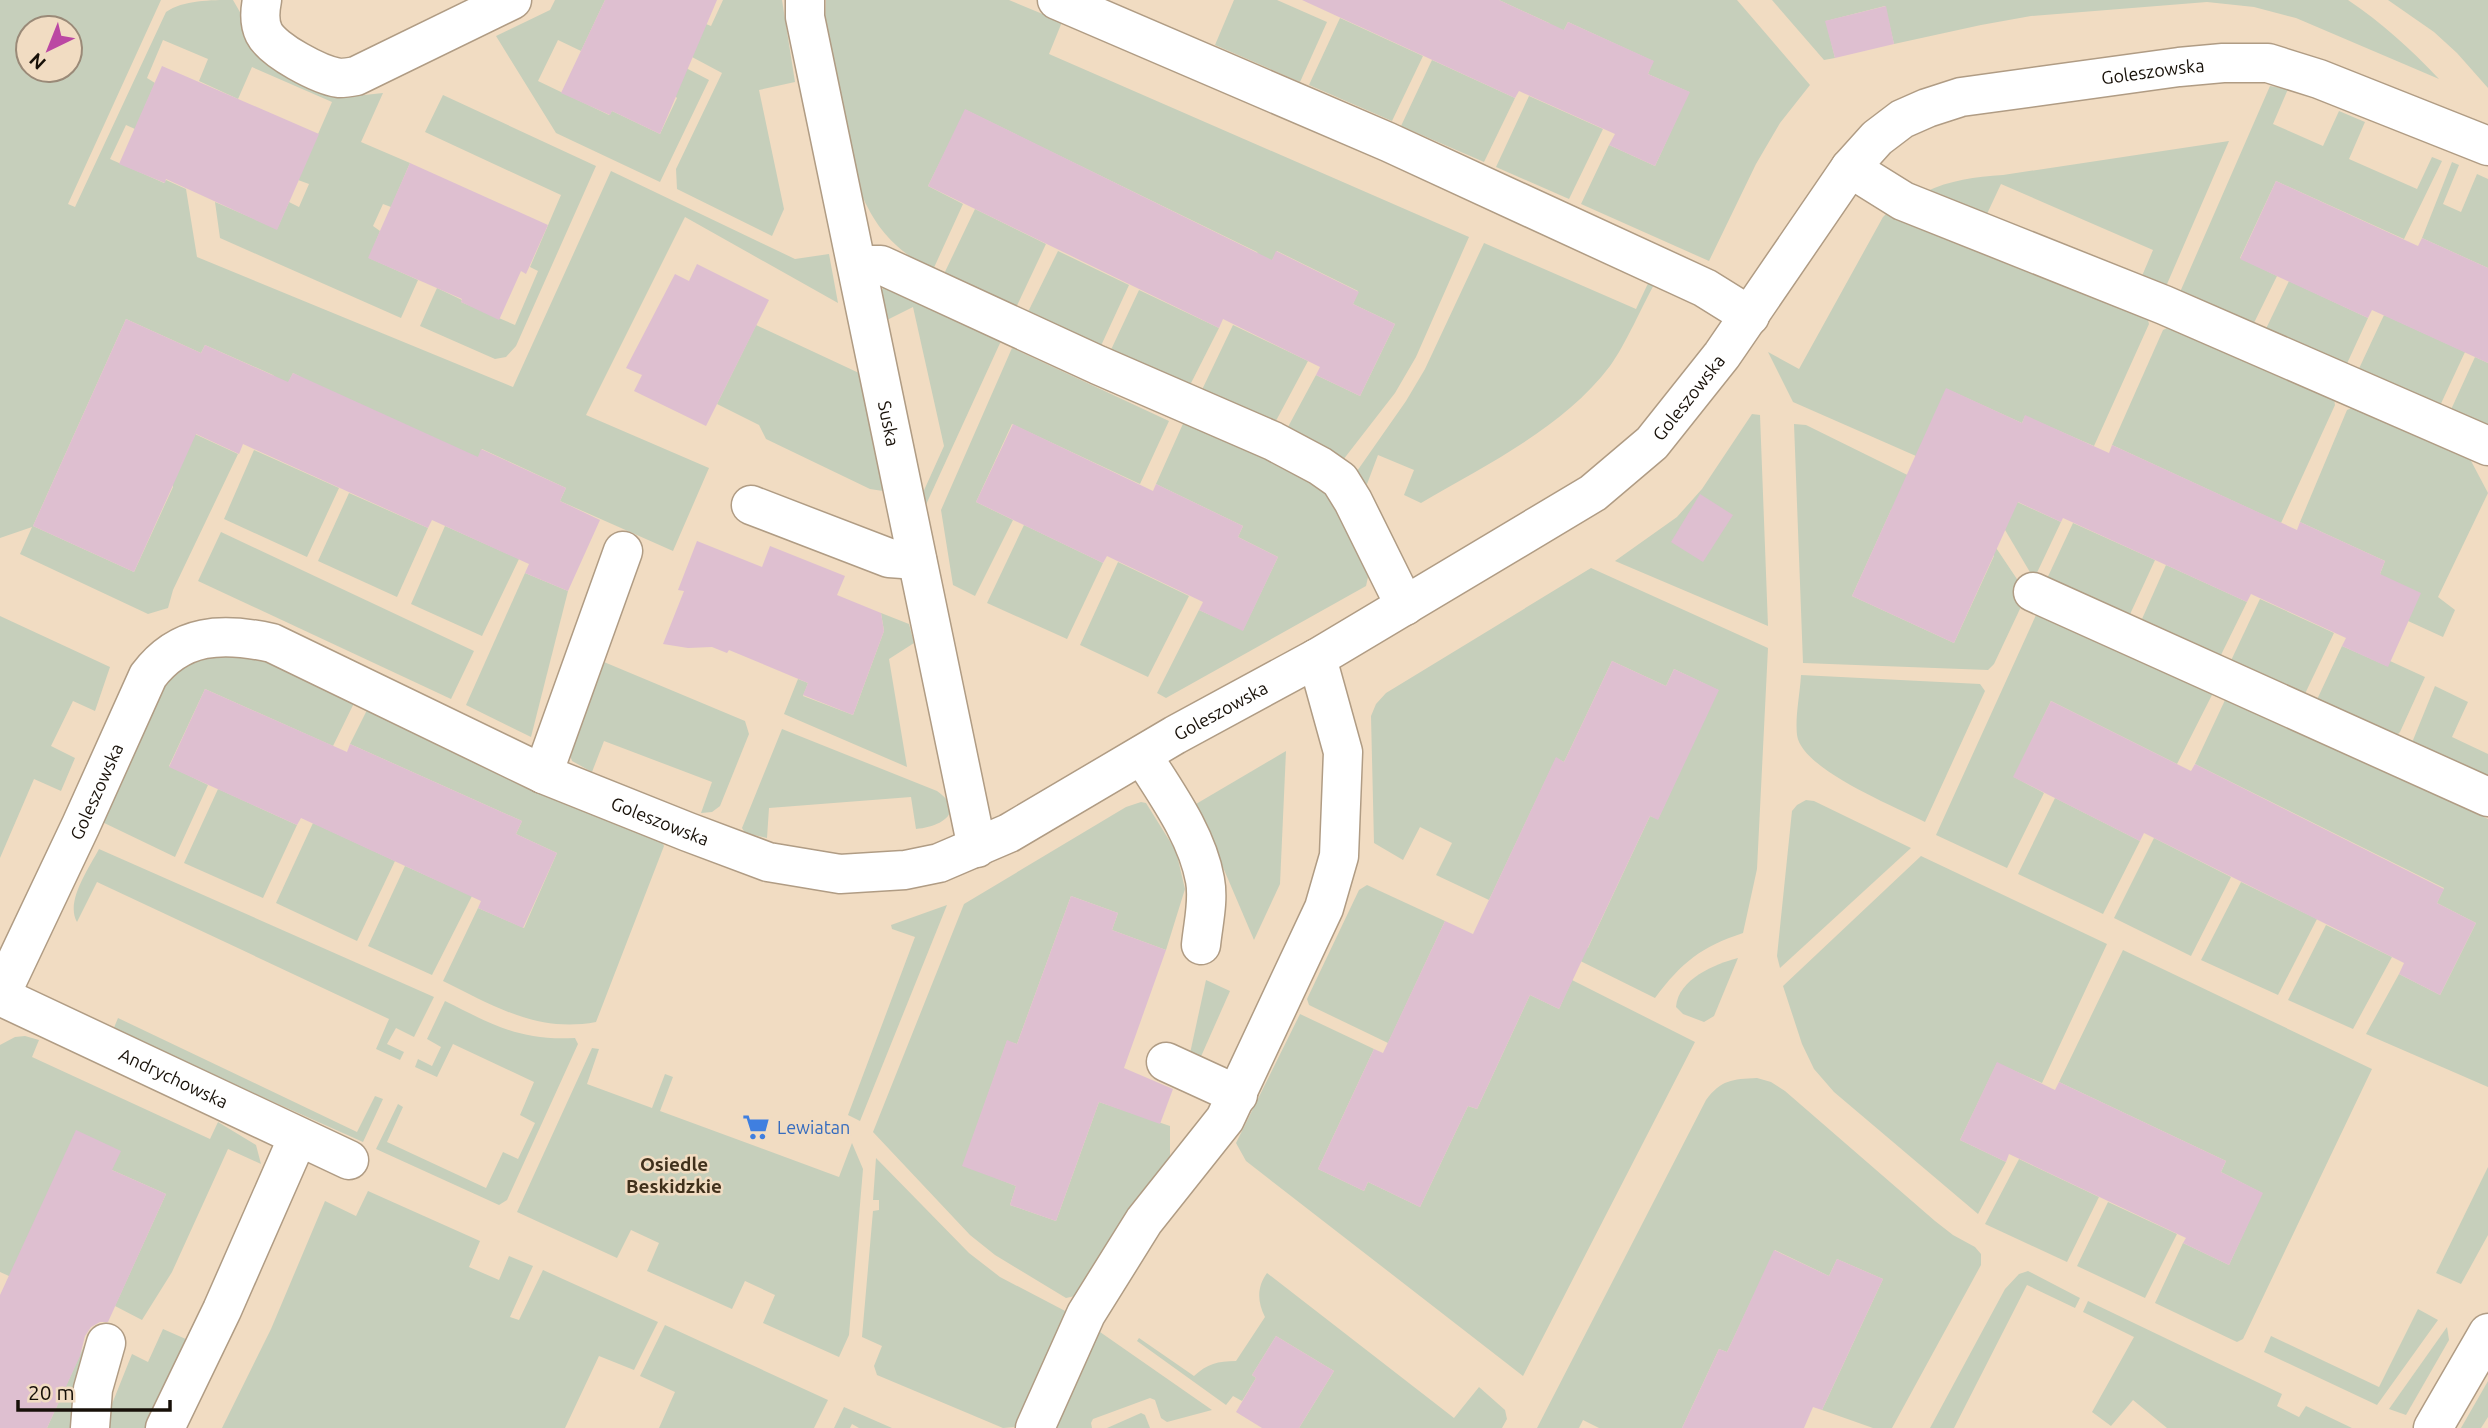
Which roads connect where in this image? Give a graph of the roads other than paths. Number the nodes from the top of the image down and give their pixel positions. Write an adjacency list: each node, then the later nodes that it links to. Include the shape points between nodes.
1 (262, 0): 2 (street, via 263,32 275,47 339,78 356,76)
2 (512, 0)
3 (805, 0): 7 (street, Suska)
4 (1057, 0): 8 (street, via 1388,142 1705,288)
5 (2488, 146): 6 (street, Goleszowska, via 2293,70 2268,63 2222,62 1961,97 1902,119)
6 (1850, 168): 8 (street, Goleszowska); 9 (street, via 1903,201 2164,305)
7 (858, 265): 12 (street, Suska); 14 (street, via 881,265 1320,466 1340,480 1353,501)
8 (1750, 316): 14 (street, Goleszowska, via 1652,443 1616,476)
9 (2488, 446)
10 (751, 505): 12 (street, via 889,558)
11 (623, 551): 17 (street)
12 (917, 560): 19 (street, Suska)
13 (2033, 592): 18 (street)
14 (1405, 606): 15 (street, Goleszowska)
15 (1317, 658): 16 (street, Goleszowska); 23 (street, via 1343,752 1339,856 1324,908)
16 (1142, 755): 19 (street, Goleszowska); 20 (street, via 1198,856 1206,904)
17 (543, 774): 19 (street, Goleszowska, via 768,862 869,874 939,863); 21 (street, Goleszowska, via 272,643 220,636 174,649 148,676)
18 (2488, 797)
19 (977, 848)
20 (1201, 945)
21 (0, 996): 24 (street, Andrychowska)
22 (1166, 1062): 23 (street)
23 (1238, 1095): 30 (street, via 1205,1146 1144,1222 1086,1314)
24 (298, 1137): 25 (street, Andrychowska); 29 (street)
25 (349, 1160)
26 (2488, 1333): 31 (street)
27 (106, 1343): 28 (street, via 93,1389)
28 (90, 1428)
29 (165, 1428)
30 (1035, 1428)
31 (2433, 1428)

